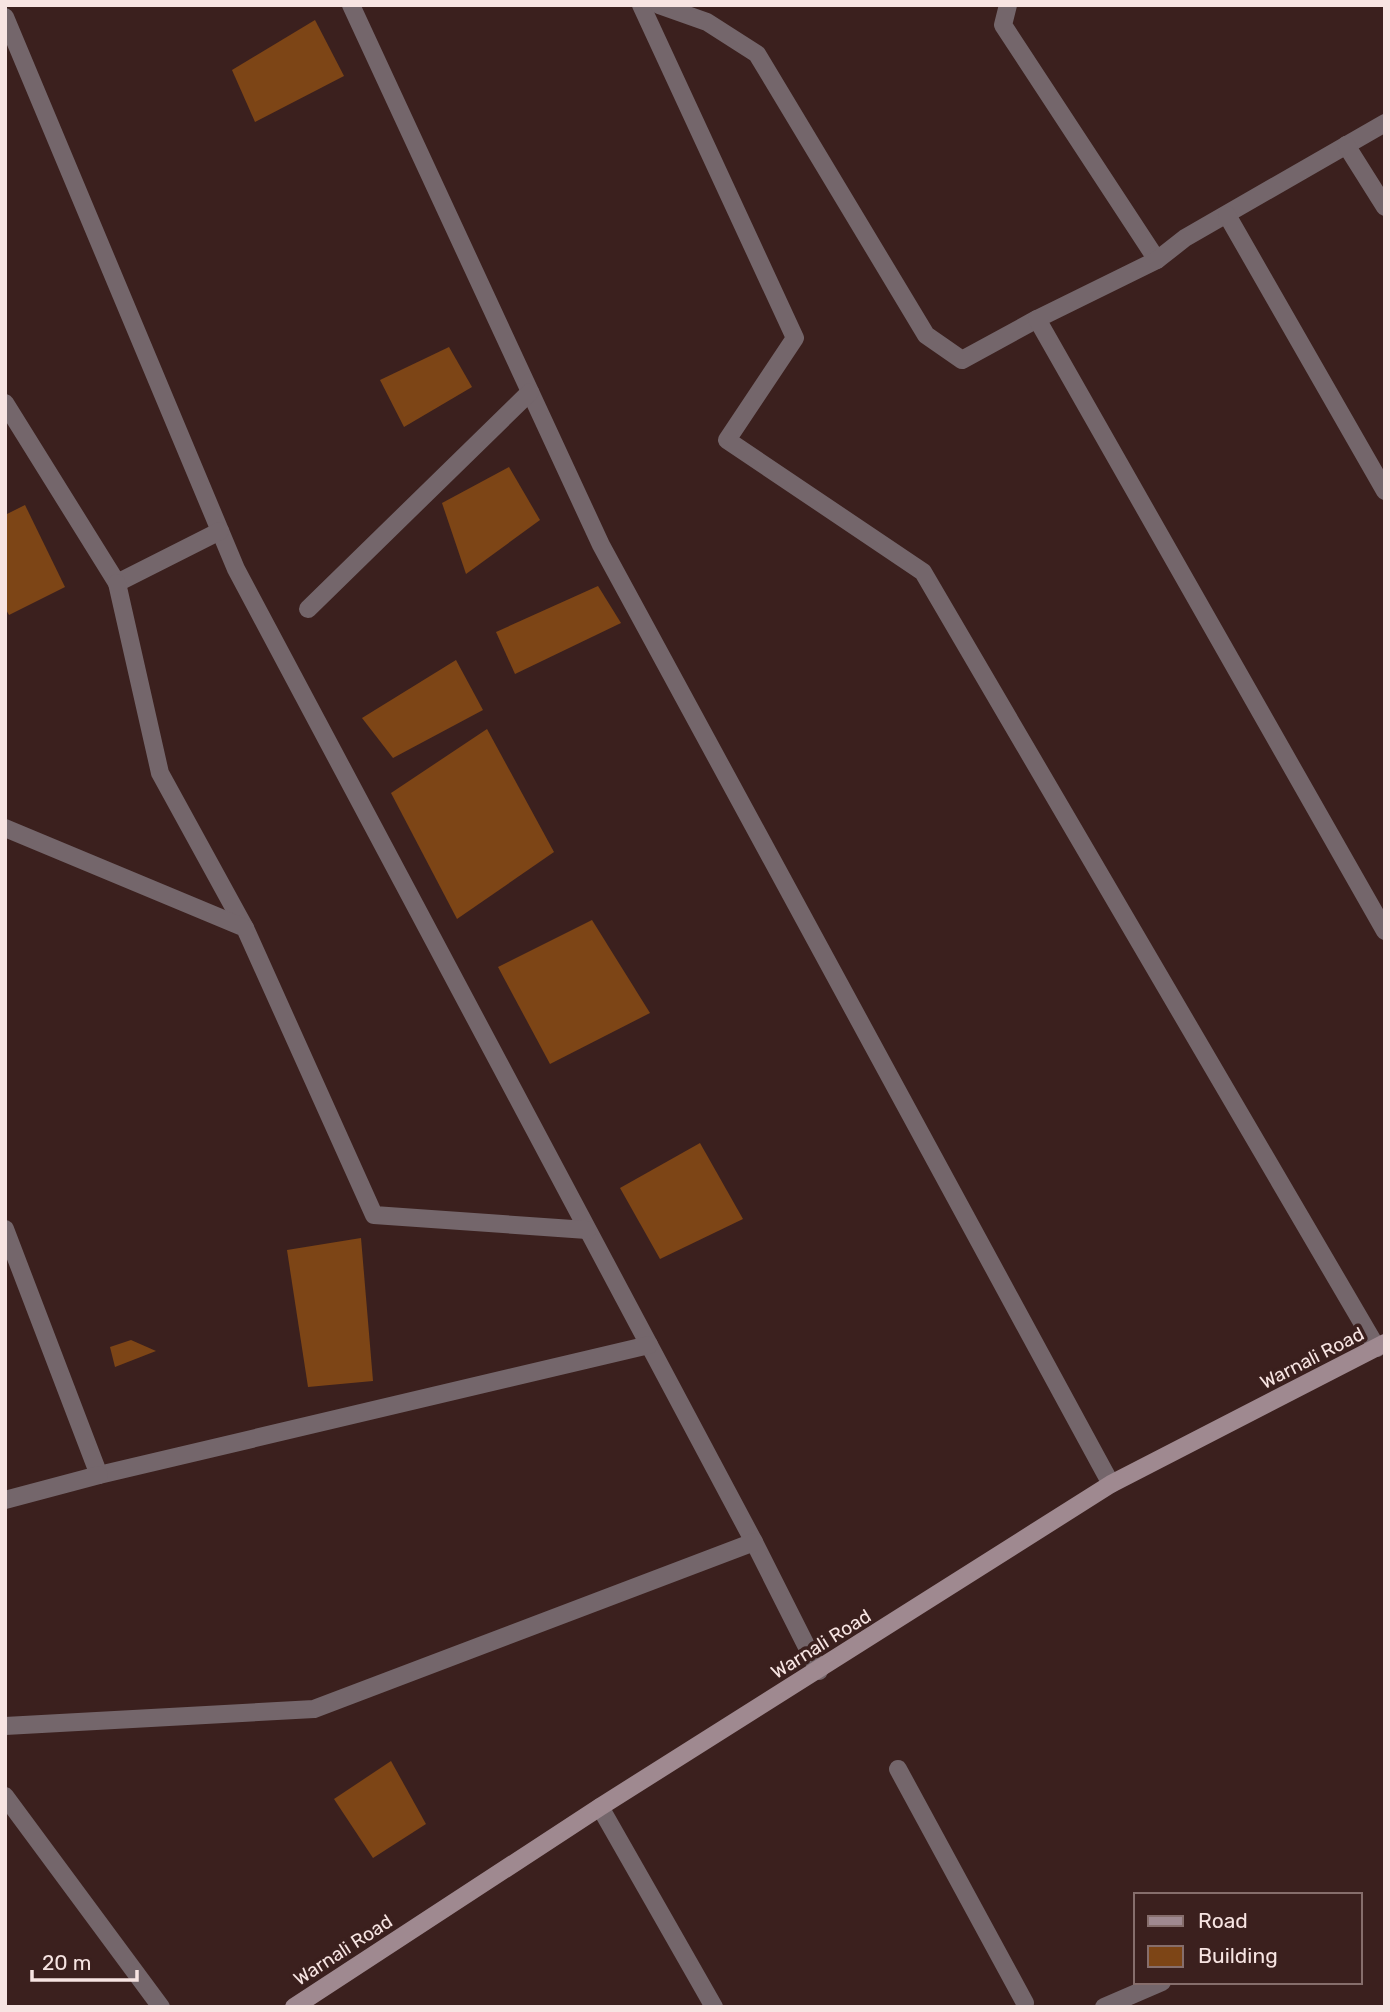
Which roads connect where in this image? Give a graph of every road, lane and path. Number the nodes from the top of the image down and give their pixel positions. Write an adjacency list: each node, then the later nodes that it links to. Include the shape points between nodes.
1 (351, 5): 12 (street)
2 (641, 5): 24 (street, via 795,338 727,440 923,572)
3 (659, 5): 11 (street, via 707,22 757,54 926,335 962,360)
4 (1008, 5): 10 (street, via 1003,24)
5 (5, 17): 15 (street)
6 (1385, 123): 7 (street)
7 (1346, 145): 8 (street); 9 (street)
8 (1385, 207)
9 (1227, 215): 10 (street); 14 (street)
10 (1157, 260): 11 (street)
11 (1037, 319): 20 (street)
12 (530, 392): 17 (street); 26 (street, via 601,545)
13 (5, 403): 16 (street)
14 (1385, 491)
15 (220, 531): 16 (street); 22 (street)
16 (117, 583): 19 (street, via 160,773)
17 (308, 609)
18 (5, 828): 19 (street)
19 (245, 928): 22 (street, via 374,1215)
20 (1385, 931)
21 (5, 1229): 25 (street)
22 (587, 1230): 23 (street)
23 (649, 1345): 25 (street); 28 (street)
24 (1381, 1345): 26 (main road, Warnali Road)
25 (99, 1475): 27 (street)
26 (1111, 1484): 29 (main road, Warnali Road)
27 (5, 1500)
28 (754, 1542): 29 (street); 30 (street, via 314,1709)
29 (819, 1671): 33 (main road, Warnali Road)
30 (5, 1726)
31 (898, 1769): 35 (street)
32 (5, 1796): 36 (street)
33 (600, 1807): 37 (main road, Warnali Road); 38 (street)
34 (1156, 1984): 39 (street)
35 (1023, 2006)
36 (161, 2007)
37 (294, 2007)
38 (714, 2007)
39 (1104, 2007)

